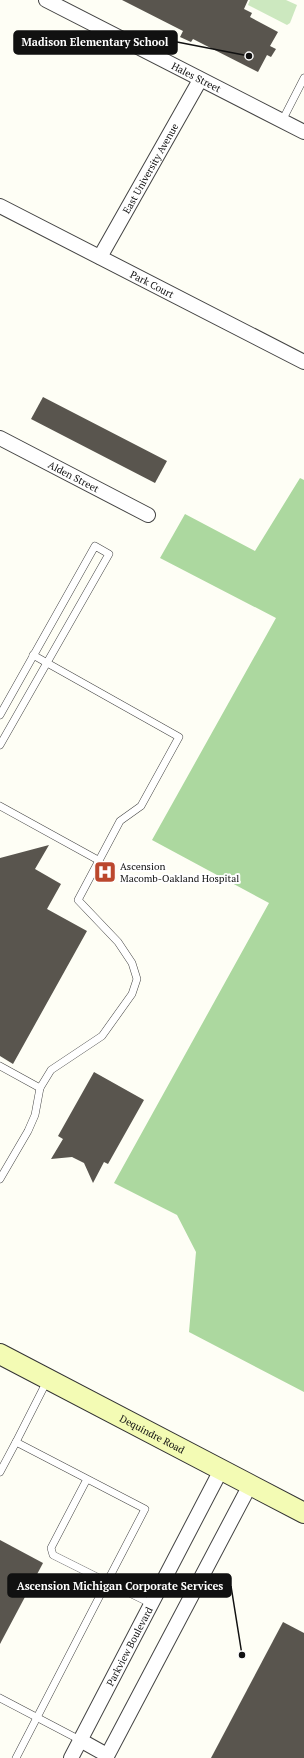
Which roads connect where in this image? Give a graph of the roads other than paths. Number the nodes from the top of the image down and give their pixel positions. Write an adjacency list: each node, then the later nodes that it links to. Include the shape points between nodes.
1 (46, 0): 3 (street, Hales Street)
2 (304, 78): 4 (lane)
3 (200, 80): 4 (street, Hales Street); 7 (street, East University Avenue)
4 (282, 121): 5 (street, Hales Street)
5 (304, 132)
6 (0, 206): 7 (street, Park Court)
7 (100, 257): 8 (street, Park Court)
8 (304, 362)
9 (0, 438): 10 (street, Alden Street)
10 (148, 516)
11 (33, 655): 12 (lane); 12 (lane, via 95,546 109,554); 13 (lane)
12 (47, 663): 14 (lane); 16 (lane, via 179,737 141,806 120,821)
13 (0, 716)
14 (0, 745)
15 (0, 806): 16 (lane)
16 (98, 860): 18 (lane, via 78,900 118,942 132,963 137,979 132,994 102,1036 51,1070)
17 (0, 1066): 18 (lane)
18 (40, 1088): 19 (lane, via 35,1115 28,1131)
19 (0, 1179)
20 (0, 1354): 21 (main road, Dequindre Road)
21 (48, 1379): 22 (lane); 23 (main road, Dequindre Road)
22 (16, 1442): 24 (lane); 25 (lane)
23 (222, 1470): 26 (main road, Dequindre Road); 29 (street, Parkview Boulevard)
24 (0, 1472)
25 (87, 1479): 28 (lane, via 51,1548 53,1554); 28 (lane, via 146,1509)
26 (250, 1485): 27 (main road, Dequindre Road); 33 (street)
27 (304, 1514)
28 (107, 1582): 29 (lane); 31 (lane)
29 (152, 1604): 32 (street, Parkview Boulevard)
30 (0, 1698): 31 (lane)
31 (37, 1718): 32 (lane); 34 (lane)
32 (80, 1740): 33 (street); 35 (street, Parkview Boulevard)
33 (106, 1756)
34 (16, 1758)
35 (71, 1758)

